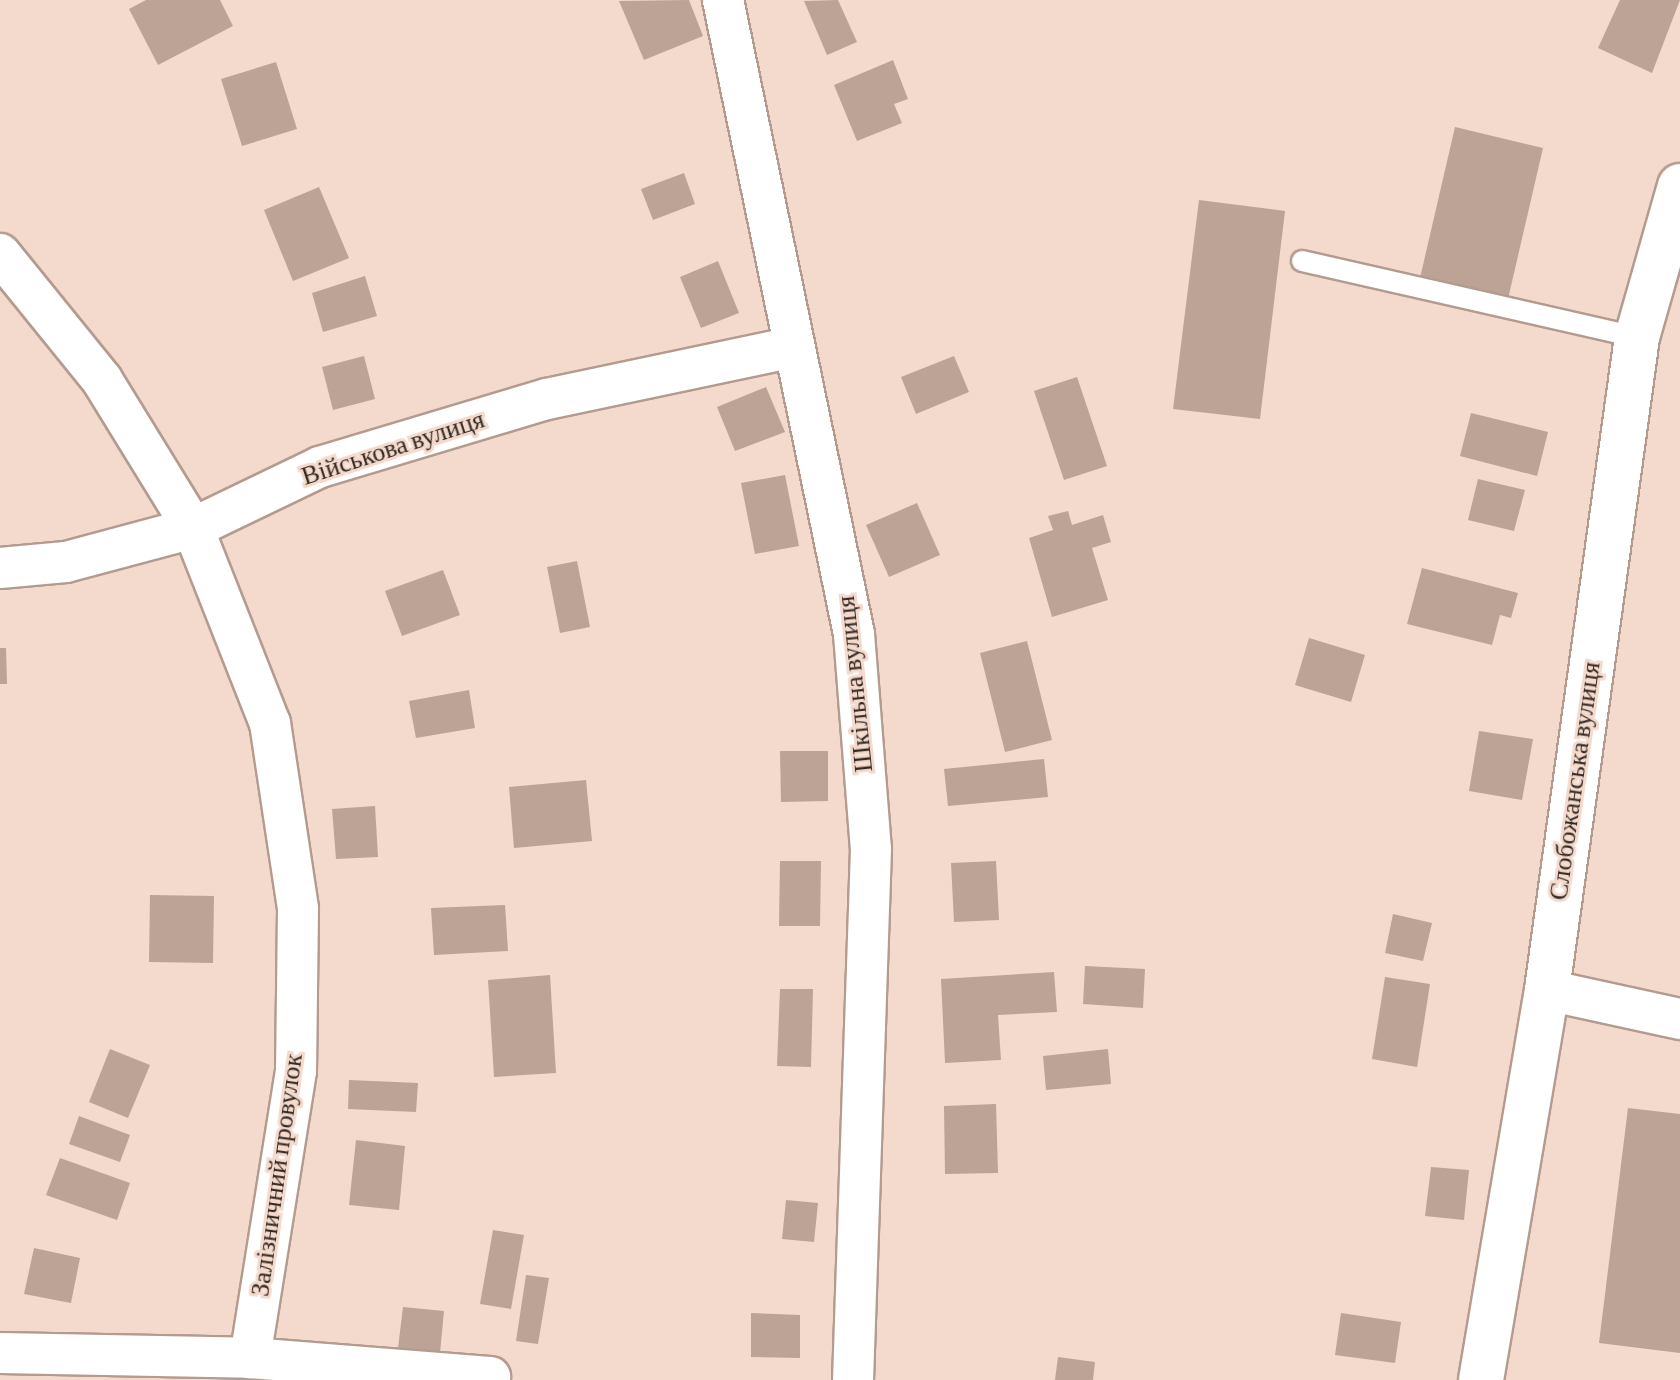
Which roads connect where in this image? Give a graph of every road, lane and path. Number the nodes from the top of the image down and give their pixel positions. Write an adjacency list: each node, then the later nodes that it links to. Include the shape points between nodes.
1 (723, 0): 6 (street, Шкільна вулиця)
2 (1680, 186): 5 (street, Слобожанська вулиця)
3 (0, 254): 7 (street, Залізничний провулок, via 102,380)
4 (1302, 261): 5 (lane)
5 (1637, 337): 9 (street, Слобожанська вулиця)
6 (793, 347): 7 (street, Військова вулиця, via 547,399 351,458); 14 (street, Шкільна вулиця, via 854,634 871,849)
7 (193, 528): 8 (street, Військова вулиця, via 66,562); 12 (street, Залізничний провулок, via 270,723 298,909 296,1071)
8 (0, 568)
9 (1547, 990): 10 (street); 15 (street, Слобожанська вулиця)
10 (1680, 1019)
11 (0, 1353): 12 (street)
12 (250, 1358): 13 (street)
13 (490, 1377)
14 (853, 1380)
15 (1481, 1380)

